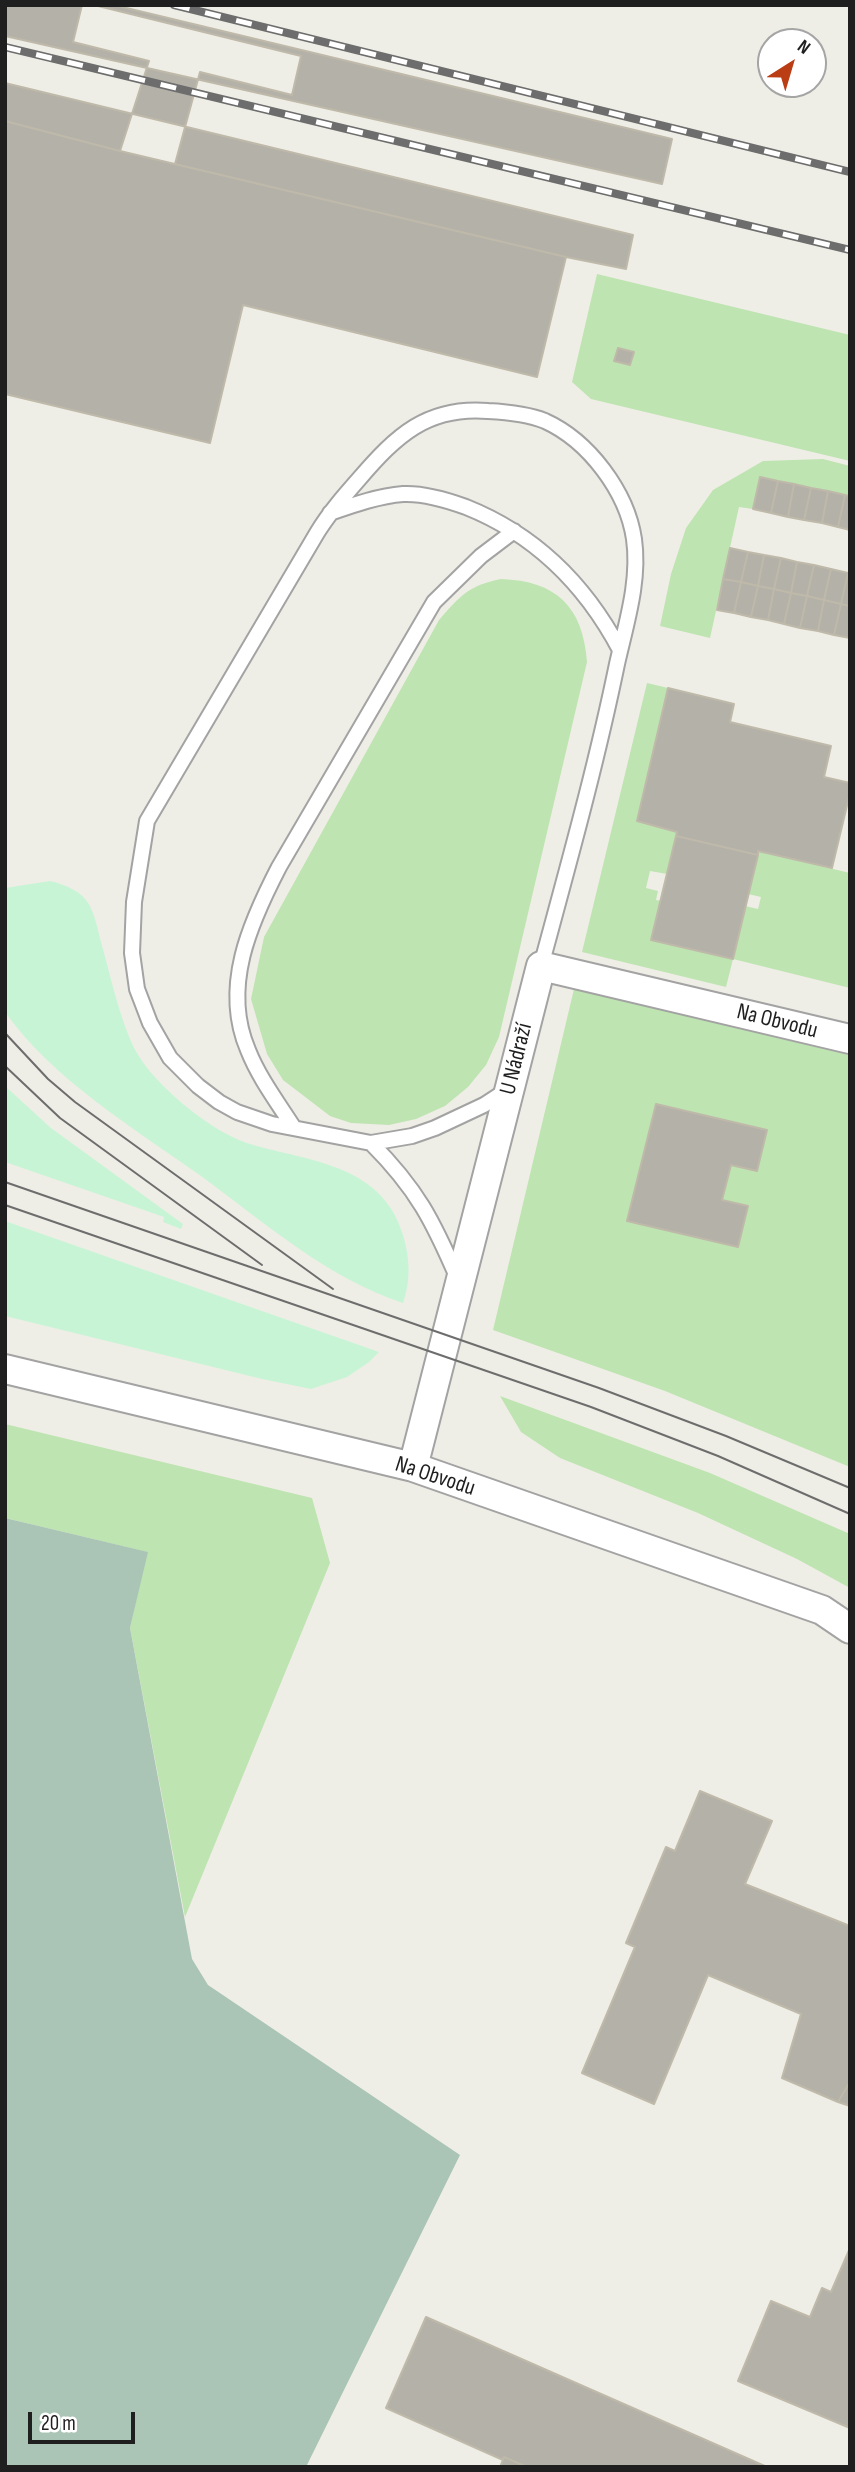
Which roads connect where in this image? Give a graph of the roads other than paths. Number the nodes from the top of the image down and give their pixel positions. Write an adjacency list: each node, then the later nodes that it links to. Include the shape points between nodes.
1 (329, 513): 2 (lane, via 404,494 446,500); 3 (lane, U Nádraží, via 388,445 438,416 473,410 545,421 604,468 624,503 634,538 636,574); 7 (lane, U Nádraží, via 147,821 134,902 132,953 137,989 170,1058 219,1102 237,1112)
2 (514, 531): 3 (lane, via 572,580 593,604); 7 (lane, via 434,601 279,867 243,946 238,1021 261,1076)
3 (620, 650): 4 (lane, U Nádraží)
4 (541, 966): 5 (street, Na Obvodu); 6 (street, U Nádraží)
5 (850, 1040)
6 (510, 1088): 8 (lane, via 435,1128); 9 (street, U Nádraží)
7 (294, 1128): 8 (lane, U Nádraží)
8 (372, 1143): 9 (lane, via 424,1205)
9 (460, 1285): 11 (street, U Nádraží)
10 (5, 1369): 11 (street, Na Obvodu)
11 (413, 1467): 12 (street, Na Obvodu, via 822,1610)
12 (850, 1629)

